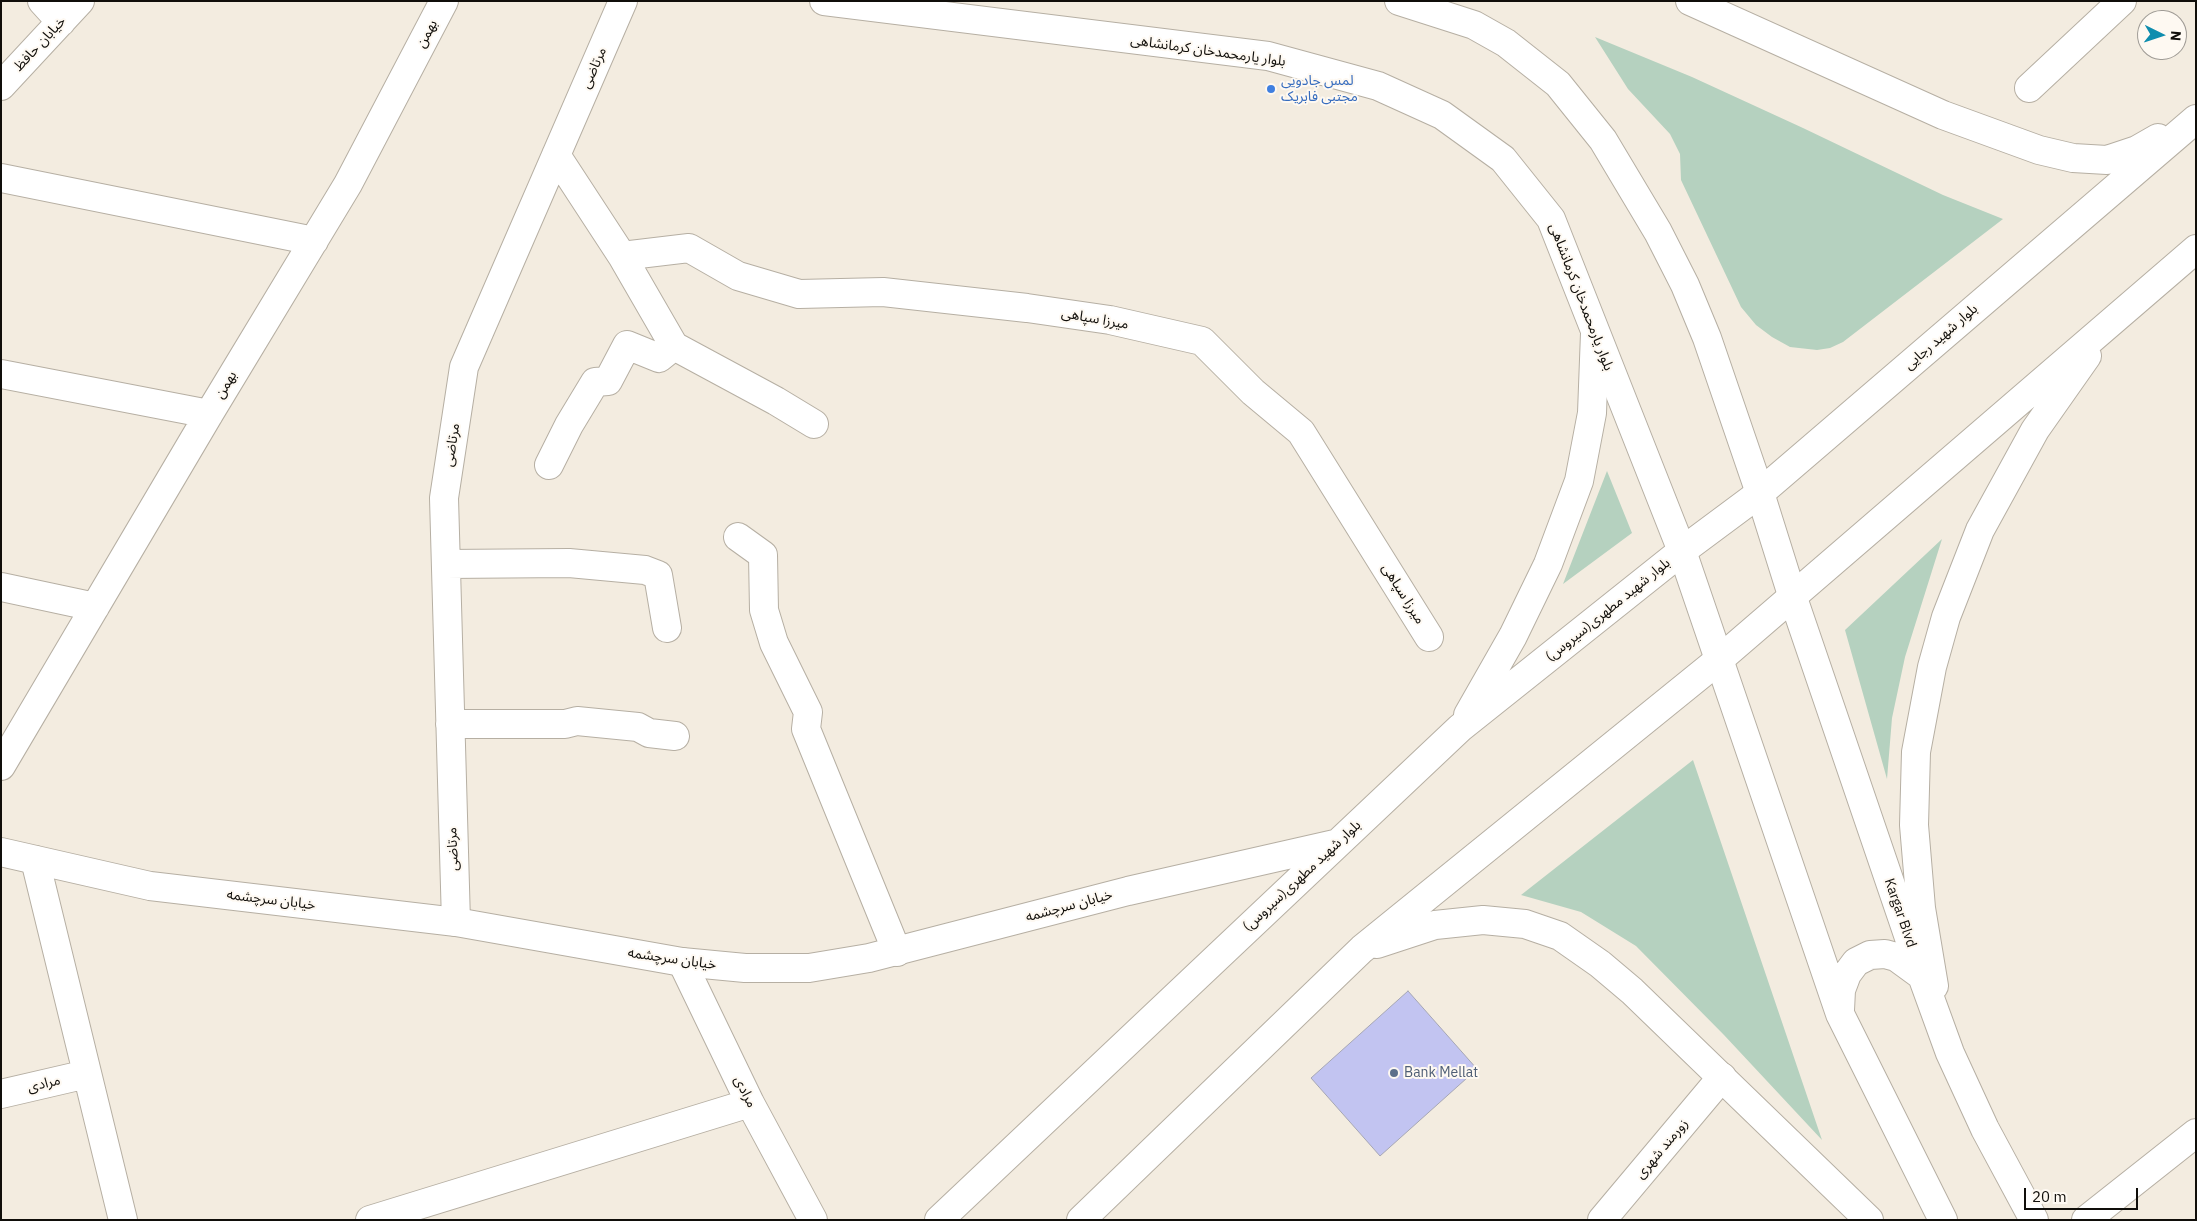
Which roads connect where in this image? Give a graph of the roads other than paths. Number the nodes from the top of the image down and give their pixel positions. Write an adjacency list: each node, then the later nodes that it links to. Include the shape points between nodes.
1 (42, 1): 9 (main road)
2 (80, 1): 9 (main road, خیابان حافظ)
3 (444, 1): 15 (main road, بهمن, via 348,184)
4 (623, 1): 13 (main road, مرتاضی)
5 (824, 1): 19 (main road, بلوار یارمحمدخان کرمانشاهی, via 1268,56 1378,86 1442,116 1503,159 1551,219)
6 (1399, 1): 25 (main road, via 1474,26 1506,43 1558,84 1603,140 1658,232 1685,285 1707,338)
7 (1690, 1): 12 (main road, via 1943,115 2039,150 2073,158 2107,160 2137,150)
8 (2122, 1): 11 (main road)
9 (61, 22): 10 (main road, خیابان حافظ)
10 (1, 86)
11 (2029, 88)
12 (2196, 117): 25 (main road, بلوار شهید رجایی)
13 (556, 155): 17 (main road); 28 (main road, مرتاضی, via 464,367 444,498)
14 (1, 178): 15 (main road)
15 (314, 241): 22 (main road, بهمن)
16 (2196, 249): 18 (main road)
17 (622, 256): 20 (main road); 33 (main road, میرزا سپاهی, via 689,248 738,276 799,294 883,292 1026,308 1110,320 1202,341 1253,392 1301,432)
18 (2114, 320): 30 (main road); 48 (main road, via 2035,430 1980,530 1946,617 1923,707 1914,790 1917,865 1931,971)
19 (1596, 333): 27 (main road, بلوار یارمحمدخان کرمانشاهی); 36 (main road, via 1592,413 1579,481 1548,564 1513,636)
20 (674, 346): 23 (main road); 24 (main road, via 659,358 627,345 608,382 595,382)
21 (1, 374): 22 (main road)
22 (209, 414): 31 (main road, بهمن)
23 (814, 424)
24 (549, 465)
25 (1760, 492): 27 (main road, بلوار شهید رجایی); 30 (main road)
26 (738, 537): 44 (main road, via 763,555 764,610 774,643 808,712 806,728)
27 (1682, 551): 34 (main road, بلوار یارمحمدخان کرمانشاهی); 36 (main road, بلوار شهید مطهری(سیروس))
28 (446, 564): 32 (main road, via 569,563 645,570 658,575); 35 (main road, مرتاضی)
29 (1, 587): 31 (main road)
30 (1792, 595): 34 (main road); 46 (main road, Kargar Blvd)
31 (95, 607): 38 (main road, بهمن)
32 (667, 628)
33 (1429, 637)
34 (1720, 658): 43 (main road); 47 (main road)
35 (450, 724): 37 (main road, via 577,722 638,727 649,733); 42 (main road, مرتاضی)
36 (1460, 728): 39 (main road, بلوار شهید مطهری(سیروس))
37 (675, 736)
38 (1, 766)
39 (1336, 844): 44 (main road, خیابان سرچشمه, via 1128,891); 57 (main road, بلوار شهید مطهری(سیروس))
40 (1, 852): 41 (main road, خیابان سرچشمه)
41 (35, 860): 42 (main road, خیابان سرچشمه, via 150,886); 49 (main road)
42 (456, 922): 45 (main road, خیابان سرچشمه)
43 (1362, 949): 50 (main road, via 1435,925 1483,920 1525,924 1560,936 1626,986); 58 (main road)
44 (897, 952): 45 (main road, خیابان سرچشمه, via 809,968 745,968)
45 (682, 962): 52 (main road, مرادی)
46 (1922, 976): 47 (main road, via 1896,957 1870,955 1856,962 1847,974 1841,990); 48 (main road, Kargar Blvd)
47 (1840, 1014): 61 (main road)
48 (1950, 1053): 62 (main road, Kargar Blvd, via 1985,1129)
49 (87, 1074): 51 (main road, مرادی); 54 (main road)
50 (1722, 1077): 59 (main road, زورمند شهری); 60 (main road)
51 (1, 1094)
52 (750, 1103): 55 (main road); 56 (main road, مرادی)
53 (2196, 1133): 63 (main road)
54 (123, 1220)
55 (370, 1220)
56 (812, 1220)
57 (939, 1220)
58 (1081, 1220)
59 (1602, 1220)
60 (1869, 1220)
61 (1943, 1220)
62 (2034, 1220)
63 (2086, 1220)

